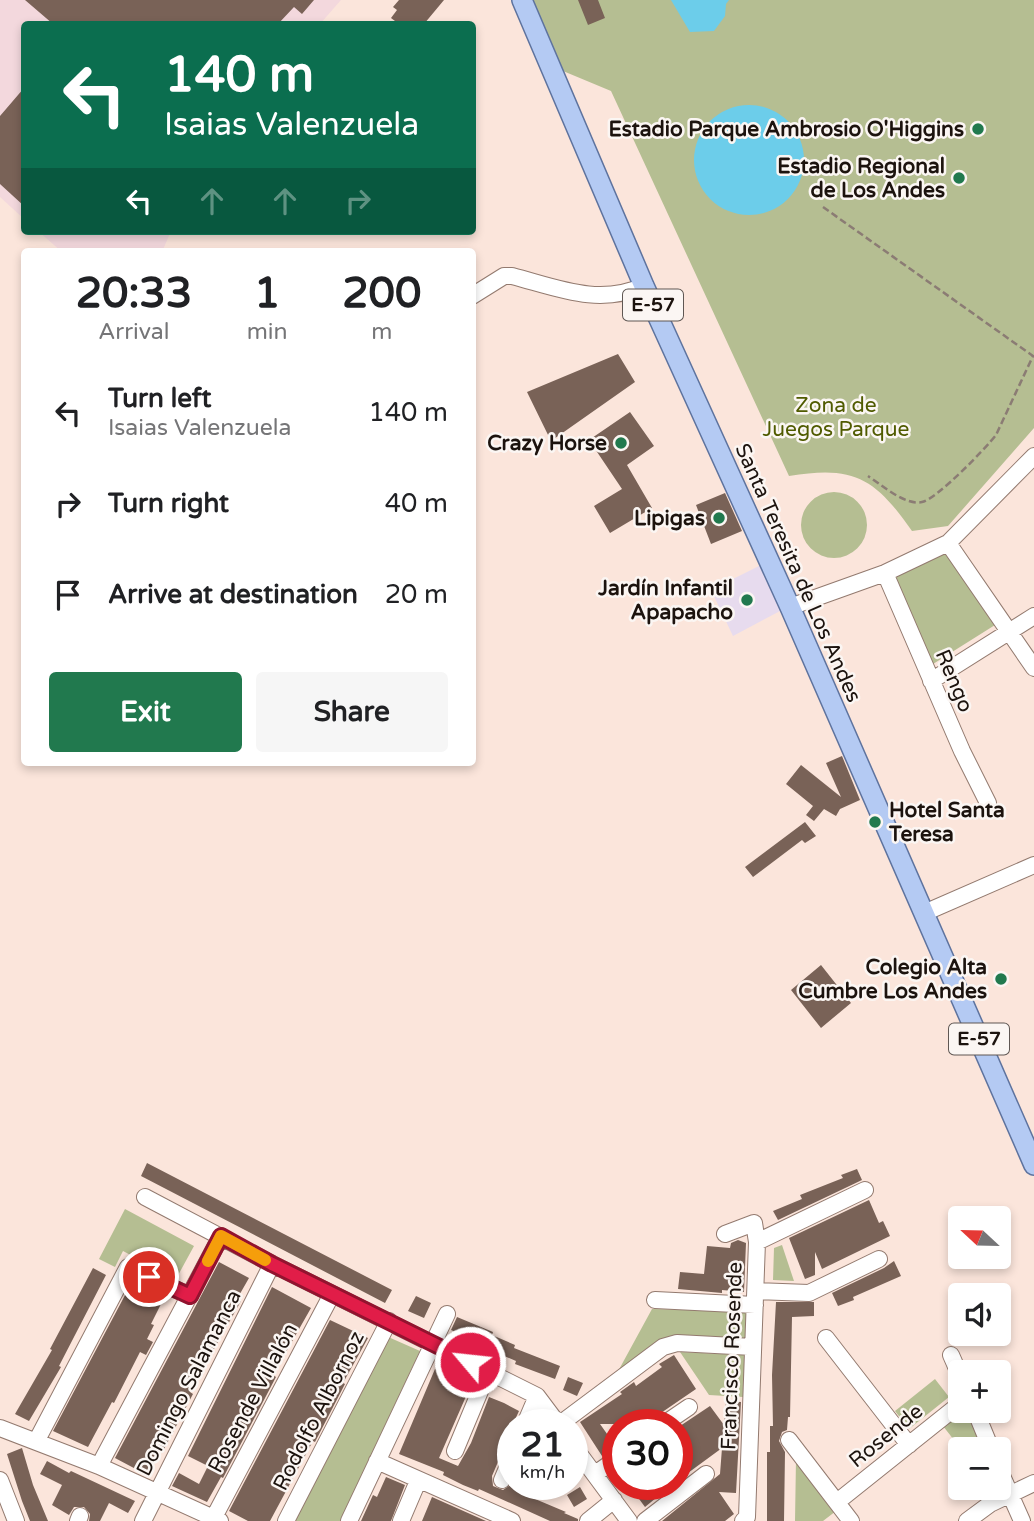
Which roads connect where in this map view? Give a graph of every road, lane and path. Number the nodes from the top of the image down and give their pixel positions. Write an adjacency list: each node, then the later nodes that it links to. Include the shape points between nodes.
1 (522, 0): 3 (main road, Santa Teresita de Los Andes / E-57)
2 (823, 207): 6 (path, via 1033,356 996,435 936,494 922,502 906,500)
3 (644, 286): 4 (street, via 613,296 588,296 504,276); 9 (main road, Santa Teresita de Los Andes / E-57)
4 (476, 294)
5 (1034, 456): 7 (street)
6 (868, 476)
7 (948, 543): 8 (street); 11 (street)
8 (885, 573): 9 (street); 13 (street, Rengo)
9 (790, 607): 16 (main road, Santa Teresita de Los Andes / E-57)
10 (1034, 616): 11 (street)
11 (1011, 631): 12 (street); 13 (street)
12 (1034, 668)
13 (931, 681): 14 (street, Rengo)
14 (988, 803)
15 (1034, 865): 16 (street)
16 (924, 913): 17 (main road, Santa Teresita de Los Andes / E-57)
17 (1034, 1165)
18 (865, 1190): 22 (street)
19 (145, 1197): 21 (street)
20 (725, 1234): 22 (street, Francisco Rosende, via 754,1223)
21 (221, 1236): 24 (street); 26 (street)
22 (757, 1242): 27 (street, Francisco Rosende)
23 (878, 1259): 27 (street, via 809,1293)
24 (272, 1264): 25 (street); 59 (street, Domingo Salamanca)
25 (332, 1294): 30 (street); 65 (street, Rosende Villalón)
26 (190, 1296): 45 (street, via 128,1267); 51 (street)
27 (755, 1298): 28 (street); 33 (street, Francisco Rosende)
28 (655, 1300)
29 (447, 1314): 32 (street)
30 (389, 1321): 32 (street); 68 (street, Rodolfo Albornoz)
31 (826, 1338): 47 (street)
32 (433, 1342): 36 (street); 49 (street)
33 (753, 1347): 41 (street, via 677,1343 663,1347); 75 (street, Francisco Rosende, via 747,1517)
34 (951, 1355): 35 (street)
35 (953, 1360)
36 (488, 1372): 37 (street); 48 (street)
37 (537, 1396): 39 (street); 40 (street)
38 (689, 1407): 42 (street)
39 (531, 1409)
40 (547, 1409)
41 (579, 1409)
42 (686, 1409)
43 (948, 1414): 47 (street, Rosende)
44 (0, 1428): 45 (street)
45 (37, 1440): 51 (street)
46 (789, 1440): 64 (street)
47 (909, 1445): 64 (street, Rosende)
48 (455, 1451)
49 (377, 1461): 56 (street); 69 (street)
50 (588, 1465): 53 (street)
51 (99, 1466): 59 (street)
52 (602, 1469): 53 (street)
53 (595, 1474): 58 (street)
54 (706, 1474): 74 (street)
55 (0, 1480): 66 (street)
56 (418, 1481): 70 (street); 71 (street)
57 (1034, 1483): 60 (street)
58 (602, 1484)
59 (157, 1492): 65 (street); 67 (street, Domingo Salamanca)
60 (1011, 1494)
61 (1011, 1497): 78 (street)
62 (614, 1500): 72 (street); 73 (street)
63 (999, 1500): 77 (street)
64 (837, 1502): 76 (street)
65 (215, 1520)
66 (16, 1521)
67 (144, 1521)
68 (286, 1521)
69 (349, 1521)
70 (401, 1521)
71 (512, 1521)
72 (588, 1521)
73 (629, 1521)
74 (645, 1521)
75 (743, 1521)
76 (851, 1521)
77 (967, 1521)
78 (1022, 1521)

